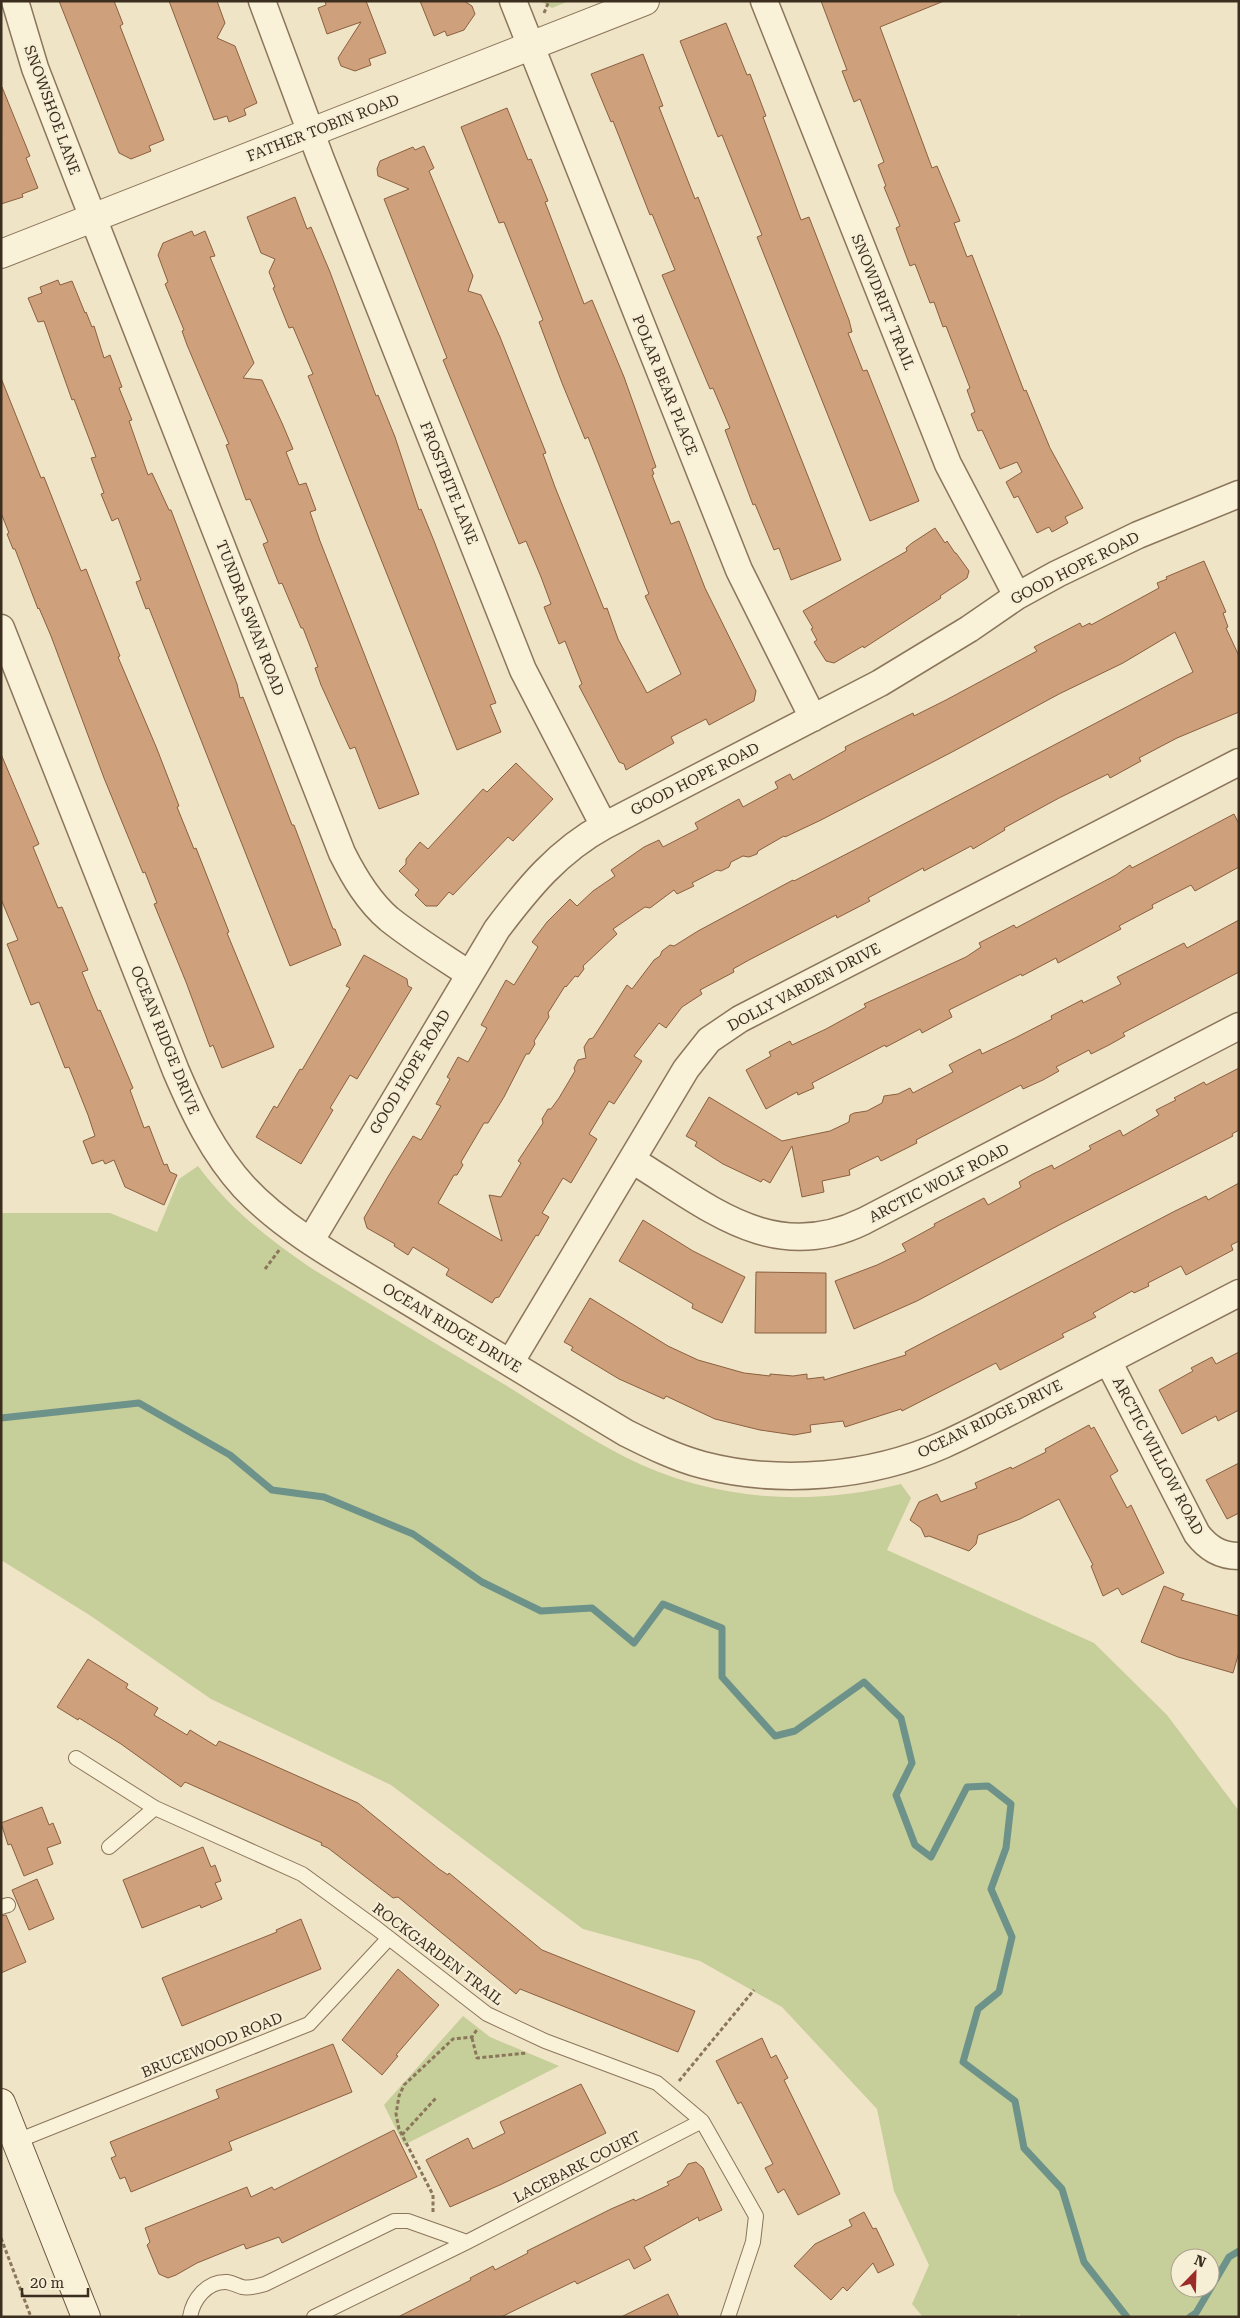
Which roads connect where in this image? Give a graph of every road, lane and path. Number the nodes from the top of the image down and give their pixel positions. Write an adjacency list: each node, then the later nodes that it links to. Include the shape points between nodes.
1 (14, 1): 10 (street, SNOWSHOE LANE, via 35,68)
2 (262, 1): 9 (street, FROSTBITE LANE)
3 (513, 1): 8 (street, POLAR BEAR PLACE)
4 (549, 1): 7 (path)
5 (645, 1): 8 (street, FATHER TOBIN ROAD)
6 (764, 1): 13 (street, SNOWDRIFT TRAIL, via 948,464)
7 (544, 13)
8 (531, 46): 9 (street, FATHER TOBIN ROAD); 15 (street, POLAR BEAR PLACE, via 739,570)
9 (311, 133): 10 (street, FATHER TOBIN ROAD); 17 (street, FROSTBITE LANE, via 523,670)
10 (94, 217): 11 (street, FATHER TOBIN ROAD); 18 (street, TUNDRA SWAN ROAD, via 342,853 355,878 388,918)
11 (1, 254)
12 (1236, 502): 13 (street, GOOD HOPE ROAD, via 1138,535)
13 (1017, 596): 15 (street, GOOD HOPE ROAD, via 880,683)
14 (1, 628): 21 (street, OCEAN RIDGE DRIVE, via 176,1071 205,1134 228,1168 258,1201)
15 (813, 718): 17 (street, GOOD HOPE ROAD)
16 (1239, 762): 20 (street, DOLLY VARDEN DRIVE, via 724,1028 709,1040 686,1069)
17 (604, 826): 18 (street, GOOD HOPE ROAD, via 581,839 546,869 497,929)
18 (469, 974): 21 (street, GOOD HOPE ROAD)
19 (1239, 1026): 20 (street, ARCTIC WOLF ROAD, via 847,1230 830,1234 791,1238 754,1230 733,1222)
20 (632, 1160): 26 (street, DOLLY VARDEN DRIVE)
21 (311, 1240): 26 (street, OCEAN RIDGE DRIVE)
22 (283, 1245): 23 (path)
23 (265, 1269)
24 (1239, 1292): 25 (street, OCEAN RIDGE DRIVE)
25 (1108, 1361): 26 (street, OCEAN RIDGE DRIVE, via 951,1441 914,1456 848,1471 784,1475 702,1464 651,1446); 27 (street, ARCTIC WILLOW ROAD, via 1197,1534 1207,1546 1222,1554)
26 (510, 1363)
27 (1239, 1556)
28 (76, 1758): 29 (lane, ROCKGARDEN TRAIL)
29 (155, 1808): 30 (lane); 31 (lane, ROCKGARDEN TRAIL, via 302,1874)
30 (109, 1847)
31 (390, 1938): 33 (lane, ROCKGARDEN TRAIL); 41 (lane, BRUCEWOOD ROAD, via 310,2024)
32 (754, 1990): 36 (path)
33 (486, 2014): 34 (path); 35 (lane, ROCKGARDEN TRAIL)
34 (472, 2037): 35 (path, via 477,2058 534,2052); 40 (path, via 453,2039 404,2085 396,2114)
35 (545, 2041): 36 (lane, ROCKGARDEN TRAIL, via 656,2083)
36 (669, 2093): 39 (lane, ROCKGARDEN TRAIL)
37 (436, 2098): 40 (path)
38 (1, 2103): 41 (street)
39 (702, 2121): 44 (lane, LACEBARK COURT); 49 (lane, ROCKGARDEN TRAIL, via 756,2216 754,2242)
40 (402, 2135): 42 (path, via 433,2195)
41 (9, 2144): 46 (street)
42 (434, 2230): 44 (lane); 47 (lane, via 394,2221 265,2284 242,2287 233,2283 214,2284 197,2297)
43 (1, 2238): 45 (path)
44 (467, 2242): 48 (lane, LACEBARK COURT)
45 (31, 2317)
46 (86, 2317)
47 (190, 2317)
48 (314, 2317)
49 (728, 2317)

